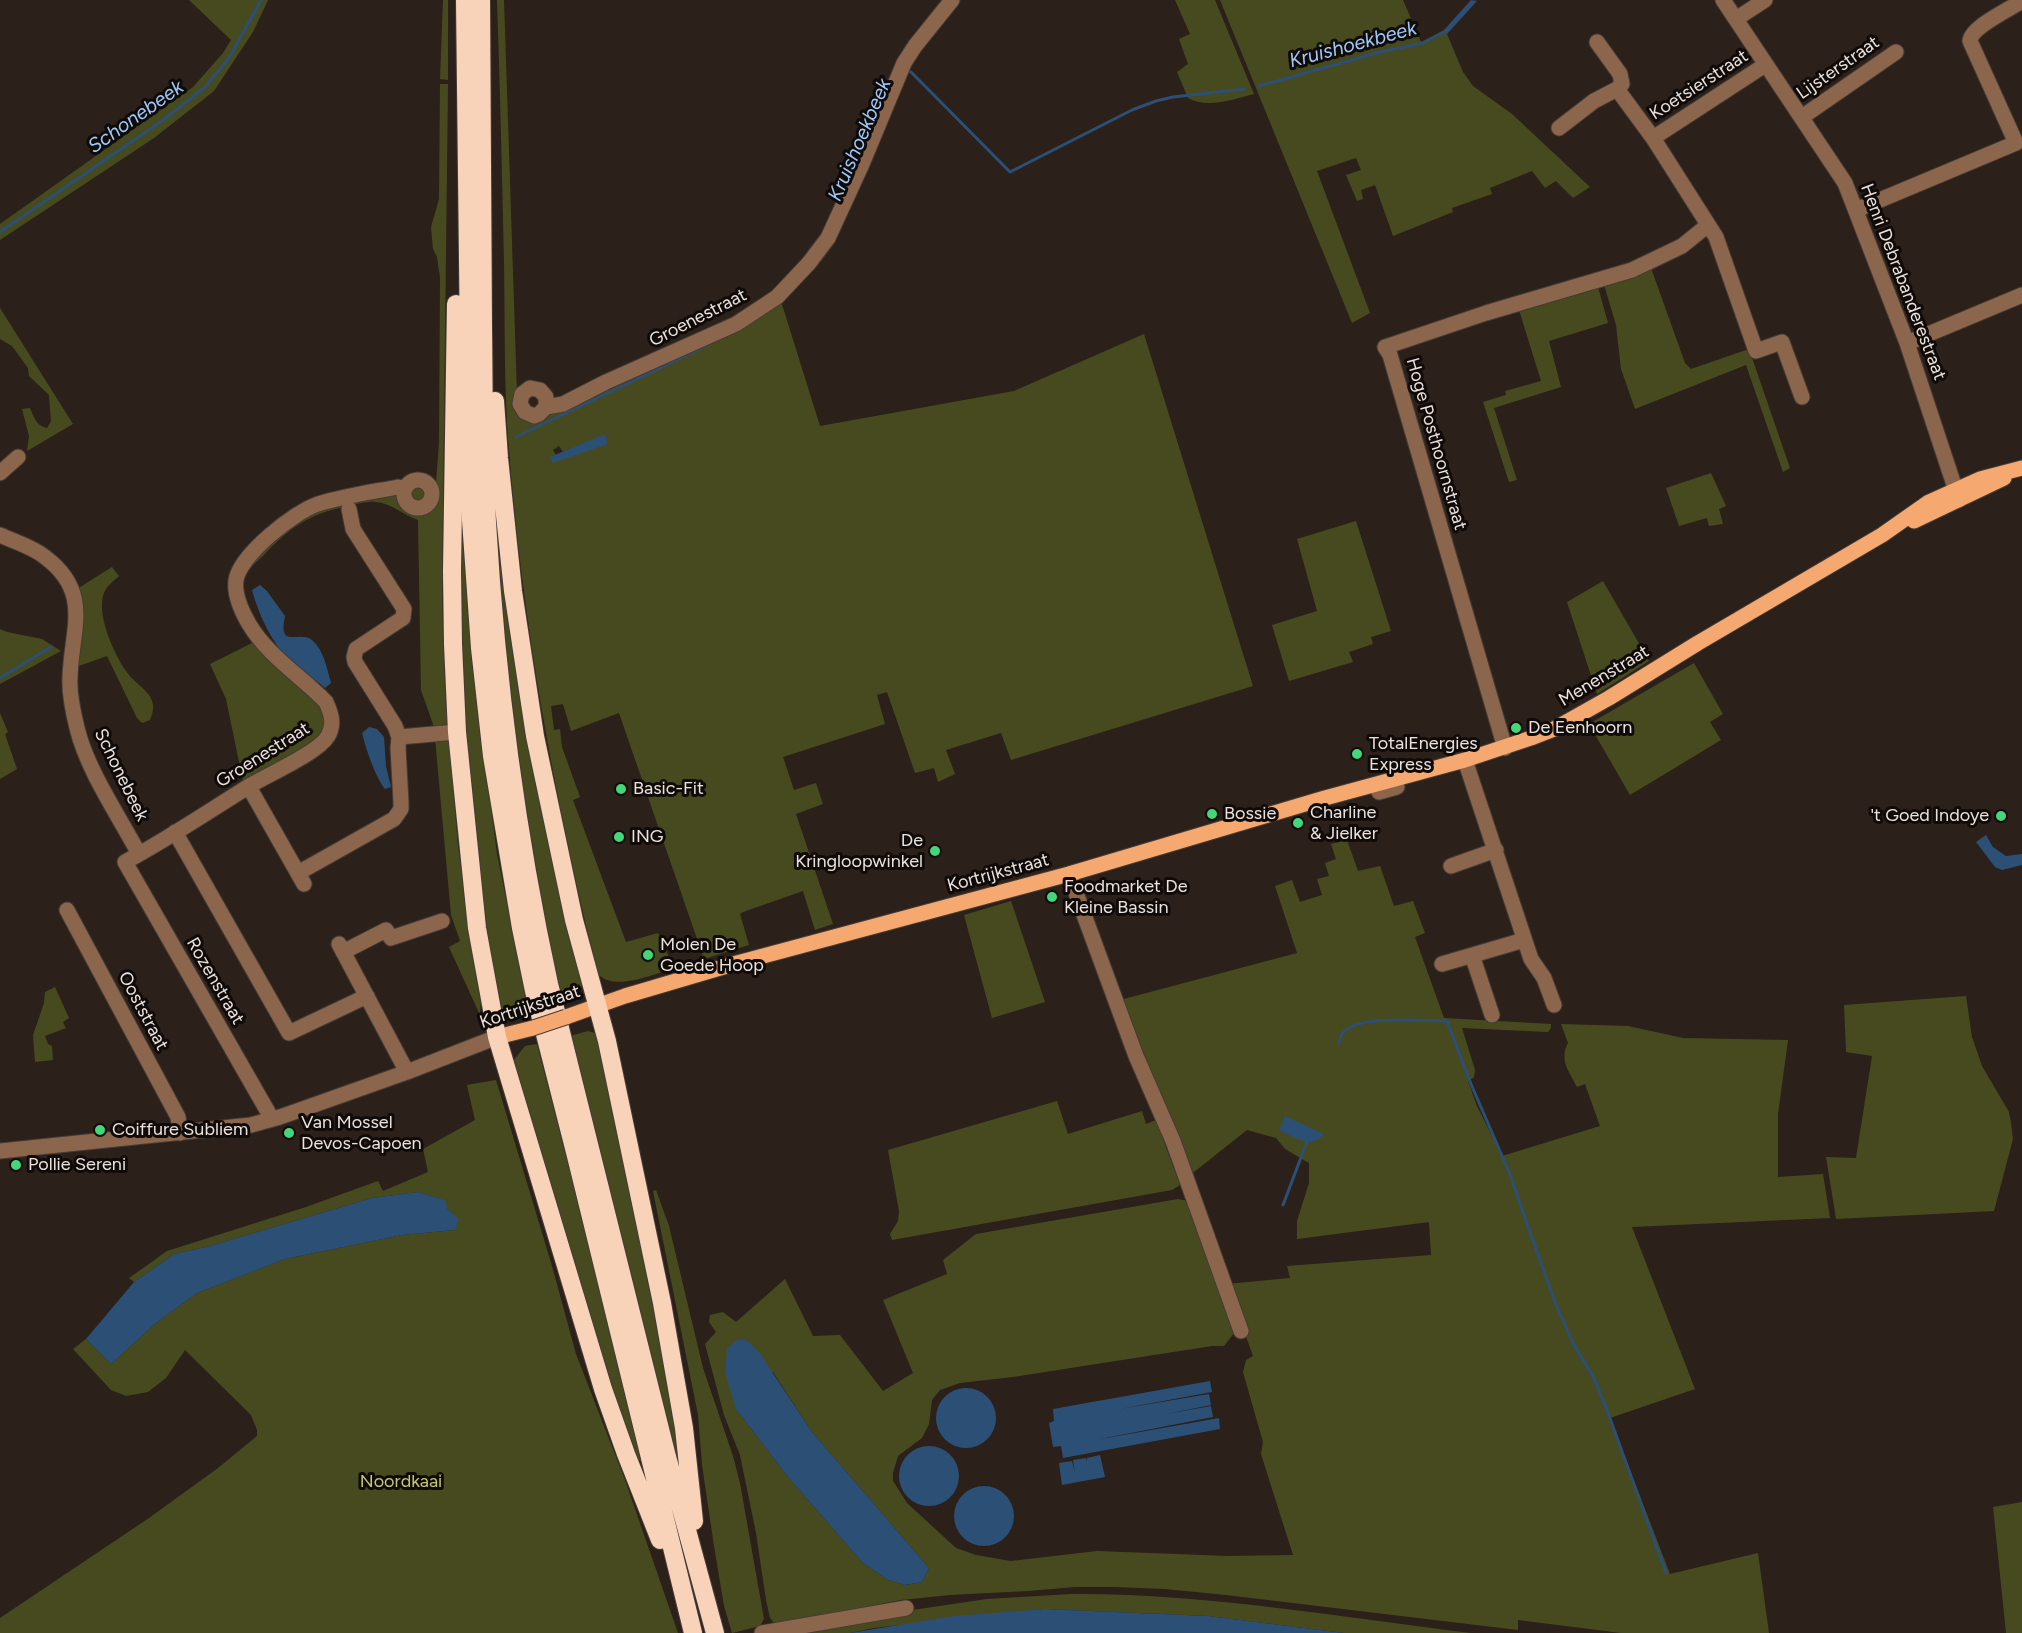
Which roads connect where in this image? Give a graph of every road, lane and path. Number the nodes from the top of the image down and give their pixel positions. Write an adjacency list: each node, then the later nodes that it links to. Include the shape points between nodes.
1 (465, 0): 12 (highway)
2 (481, 0): 19 (highway)
3 (952, 0): 23 (street, Groenestraat, via 904,63 828,238 777,297 736,324 563,404)
4 (1723, 0): 7 (street, Henri Debrabanderestraat)
5 (1765, 0): 7 (street)
6 (2022, 1): 15 (street, via 1970,37)
7 (1736, 19): 10 (street, Henri Debrabanderestraat)
8 (1597, 42): 11 (street, Koetsierstraat, via 1620,75 1622,84)
9 (1896, 52): 13 (street, Lijsterstraat)
10 (1766, 65): 13 (street, Henri Debrabanderestraat); 16 (street, Koetsierstraat)
11 (1617, 89): 14 (street); 16 (street, Koetsierstraat)
12 (466, 112): 31 (highway, via 458,128 452,571); 60 (highway, via 471,520 492,756 534,991)
13 (1802, 117): 17 (street, Henri Debrabanderestraat, via 1845,183)
14 (1558, 128)
15 (2016, 129): 17 (street, via 2016,143)
16 (1653, 138): 18 (street, Koetsierstraat)
17 (1856, 210): 21 (street, Henri Debrabanderestraat)
18 (1708, 225): 22 (street, Koetsierstraat, via 1716,237 1756,351 1782,342); 33 (street, Hoge Posthoornstraat, via 1682,246 1632,270 1385,347)
19 (483, 292): 50 (highway, via 490,327 499,458 524,667 552,822); 58 (highway, via 487,520 507,750 521,840 551,995)
20 (2022, 295): 21 (street)
21 (1907, 343): 28 (street, Henri Debrabanderestraat)
22 (1802, 397)
23 (546, 407)
24 (18, 457): 26 (street)
25 (2022, 468): 28 (main road, Menenstraat, via 1991,485)
26 (0, 472)
27 (404, 489): 35 (street, Groenestraat, via 340,498 302,511 268,538 238,572 235,586 248,623 270,652 326,702 332,720 328,737 313,750)
28 (1957, 495): 33 (main road, Menenstraat, via 1882,535 1588,711)
29 (350, 509): 32 (street, via 353,529 405,609 404,618 356,649 354,657)
30 (0, 536): 39 (street, Schonebeek, via 43,555 72,589 77,619 70,679 77,731 90,763)
31 (457, 732): 32 (street); 52 (highway, via 477,928)
32 (399, 737): 35 (street, via 398,814 301,878)
33 (1505, 748): 34 (main road, Menenstraat)
34 (1465, 760): 36 (main road, Menenstraat); 38 (street)
35 (249, 787): 37 (street, Groenestraat)
36 (1325, 798): 42 (main road, Kortrijkstraat)
37 (175, 832): 39 (street, Groenestraat); 48 (street, via 289,1033)
38 (1496, 850): 41 (street); 45 (street)
39 (140, 854): 40 (street, Groenestraat)
40 (125, 862): 54 (street, Rozenstraat)
41 (1451, 866)
42 (1069, 874): 50 (main road, Kortrijkstraat, via 737,963); 57 (street, Kortrijkstraat, via 1136,1056 1173,1141)
43 (67, 910): 55 (street, Ooststraat, via 178,1117)
44 (442, 921): 48 (street, via 391,938 386,930 341,948)
45 (1524, 940): 46 (street); 49 (street)
46 (1472, 955): 47 (street); 51 (street)
47 (1442, 964)
48 (367, 996): 53 (street)
49 (1554, 1005)
50 (597, 1006): 52 (main road, Kortrijkstraat, bridge); 58 (highway, via 672,1350)
51 (1492, 1015)
52 (497, 1038): 53 (street, Kortrijkstraat); 60 (highway, via 603,1389)
53 (406, 1072): 54 (street, Kortrijkstraat)
54 (270, 1119): 55 (street, Kortrijkstraat, via 251,1125)
55 (180, 1133): 56 (street, Kortrijkstraat)
56 (0, 1151)
57 (1241, 1332)
58 (698, 1567): 61 (highway)
59 (906, 1608): 62 (street)
60 (689, 1619)
61 (715, 1633)
62 (762, 1633)

